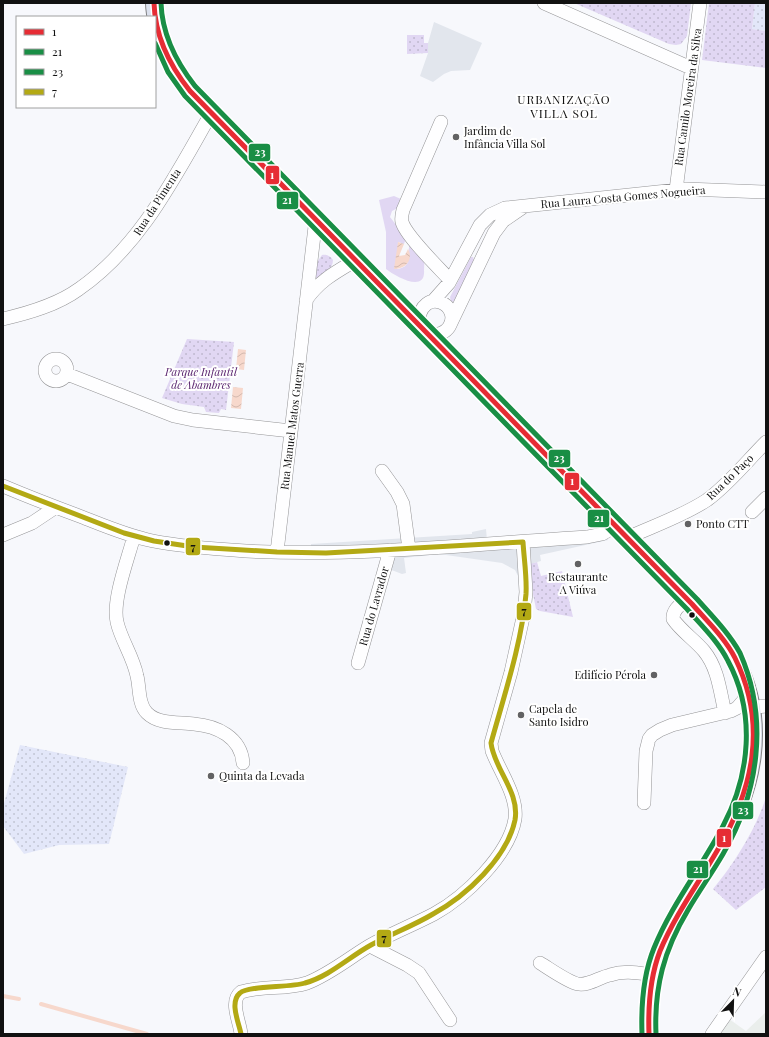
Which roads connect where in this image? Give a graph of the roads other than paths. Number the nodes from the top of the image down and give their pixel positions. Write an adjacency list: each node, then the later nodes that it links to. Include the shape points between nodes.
1 (154, 3): 5 (main road, via 161,41 167,57 185,85)
2 (544, 3): 4 (street)
3 (700, 3): 4 (street, Rua Camilo Moreira da Silva)
4 (691, 68): 7 (street, Rua Camilo Moreira da Silva)
5 (212, 112): 10 (main road); 18 (street, Rua da Pimenta, via 154,211 122,251 79,289 28,313)
6 (441, 122): 14 (street, via 401,219 411,237)
7 (676, 190): 8 (street, Rua Laura Costa Gomes Nogueira); 9 (street, Rua Laura Costa Gomes Nogueira)
8 (766, 192)
9 (528, 206): 11 (street, Rua Laura Costa Gomes Nogueira, via 505,208 490,215 480,225); 12 (street, Rua Laura Costa Gomes Nogueira, via 503,220)
10 (316, 218): 13 (main road); 15 (street, Rua Manuel Matos Guerra)
11 (470, 243): 12 (street, via 480,242); 14 (street, Rua Laura Costa Gomes Nogueira)
12 (485, 250): 20 (street, Rua Laura Costa Gomes Nogueira)
13 (356, 260): 15 (street, via 323,280); 17 (main road)
14 (450, 280): 16 (street, Rua Laura Costa Gomes Nogueira, via 440,294)
15 (306, 300): 23 (street, Rua Manuel Matos Guerra)
16 (428, 304): 17 (street, via 414,311); 19 (street, Rua Laura Costa Gomes Nogueira, via 420,311); 20 (street, via 443,303 450,310 452,315)
17 (405, 310): 19 (main road)
18 (3, 319)
19 (418, 323): 21 (main road)
20 (449, 327): 21 (street, via 437,335)
21 (435, 341): 30 (main road)
22 (67, 374): 23 (street, via 174,416)
23 (291, 431): 36 (street, Rua Manuel Matos Guerra)
24 (766, 442): 30 (street, Rua do Paço, via 708,499 693,508)
25 (382, 471): 34 (street, via 403,504)
26 (3, 486): 28 (street, Rua do Paço)
27 (766, 498): 29 (street)
28 (56, 507): 31 (street, via 27,525); 32 (street, Rua do Paço)
29 (752, 512)
30 (621, 532): 33 (street, Rua do Paço); 37 (main road)
31 (3, 535)
32 (134, 536): 36 (street, Rua do Paço, via 194,547); 43 (street, via 119,594 116,617 134,664 141,704 147,713 157,719 203,725 224,733 235,741 241,751)
33 (523, 542): 34 (street, Rua do Paço); 45 (street, via 526,592 524,613 491,743 515,810 515,820 507,842 494,862 462,894 435,913)
34 (409, 549): 35 (street, Rua do Paço)
35 (390, 550): 36 (street, Rua do Paço, via 344,553); 38 (street, Rua do Lavrador)
36 (277, 552)
37 (687, 598): 39 (main road, via 727,644); 41 (street, via 674,611 673,619 710,661)
38 (358, 662)
39 (749, 688): 40 (main road); 41 (street, via 741,704)
40 (760, 707): 42 (main road)
41 (728, 712): 42 (street, via 740,713); 44 (street, via 666,727 652,735 646,751)
42 (756, 725): 48 (main road, via 753,765 745,797 724,840 670,929)
43 (243, 763)
44 (644, 803)
45 (370, 946): 49 (street, via 419,973); 50 (street, via 307,983 238,994 236,1001)
46 (766, 957): 52 (street)
47 (540, 963): 48 (street, via 578,984 624,972)
48 (653, 975): 51 (main road, via 649,995)
49 (450, 1020)
50 (241, 1034)
51 (649, 1034)
52 (712, 1034)

